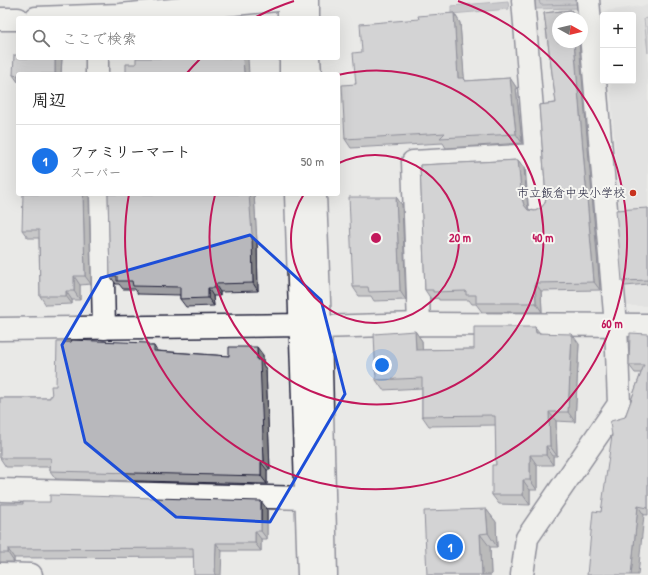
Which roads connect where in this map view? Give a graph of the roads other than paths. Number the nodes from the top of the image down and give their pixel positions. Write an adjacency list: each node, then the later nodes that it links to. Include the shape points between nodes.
1 (277, 0): 6 (street)
2 (288, 0): 7 (street)
3 (306, 0): 8 (street)
4 (523, 0): 17 (street)
5 (588, 0): 23 (street)
6 (108, 16)
7 (289, 16)
8 (307, 16)
9 (0, 19): 10 (street)
10 (16, 19)
11 (97, 60): 14 (street)
12 (291, 60): 15 (street)
13 (309, 60): 16 (street)
14 (97, 72)
15 (291, 72)
16 (310, 72)
17 (536, 155): 21 (street); 22 (street, via 413,162)
18 (100, 196): 26 (street)
19 (296, 196): 25 (street)
20 (315, 196): 25 (street)
21 (540, 207)
22 (419, 324): 23 (street); 25 (street)
23 (616, 325): 24 (street); 34 (street, via 619,404 527,538)
24 (648, 325)
25 (310, 326): 26 (street); 29 (street); 33 (street)
26 (104, 328): 27 (street)
27 (0, 329)
28 (0, 490): 29 (street)
29 (306, 498): 32 (street)
30 (0, 574): 31 (street)
31 (31, 575)
32 (309, 575)
33 (326, 575)
34 (522, 575)

